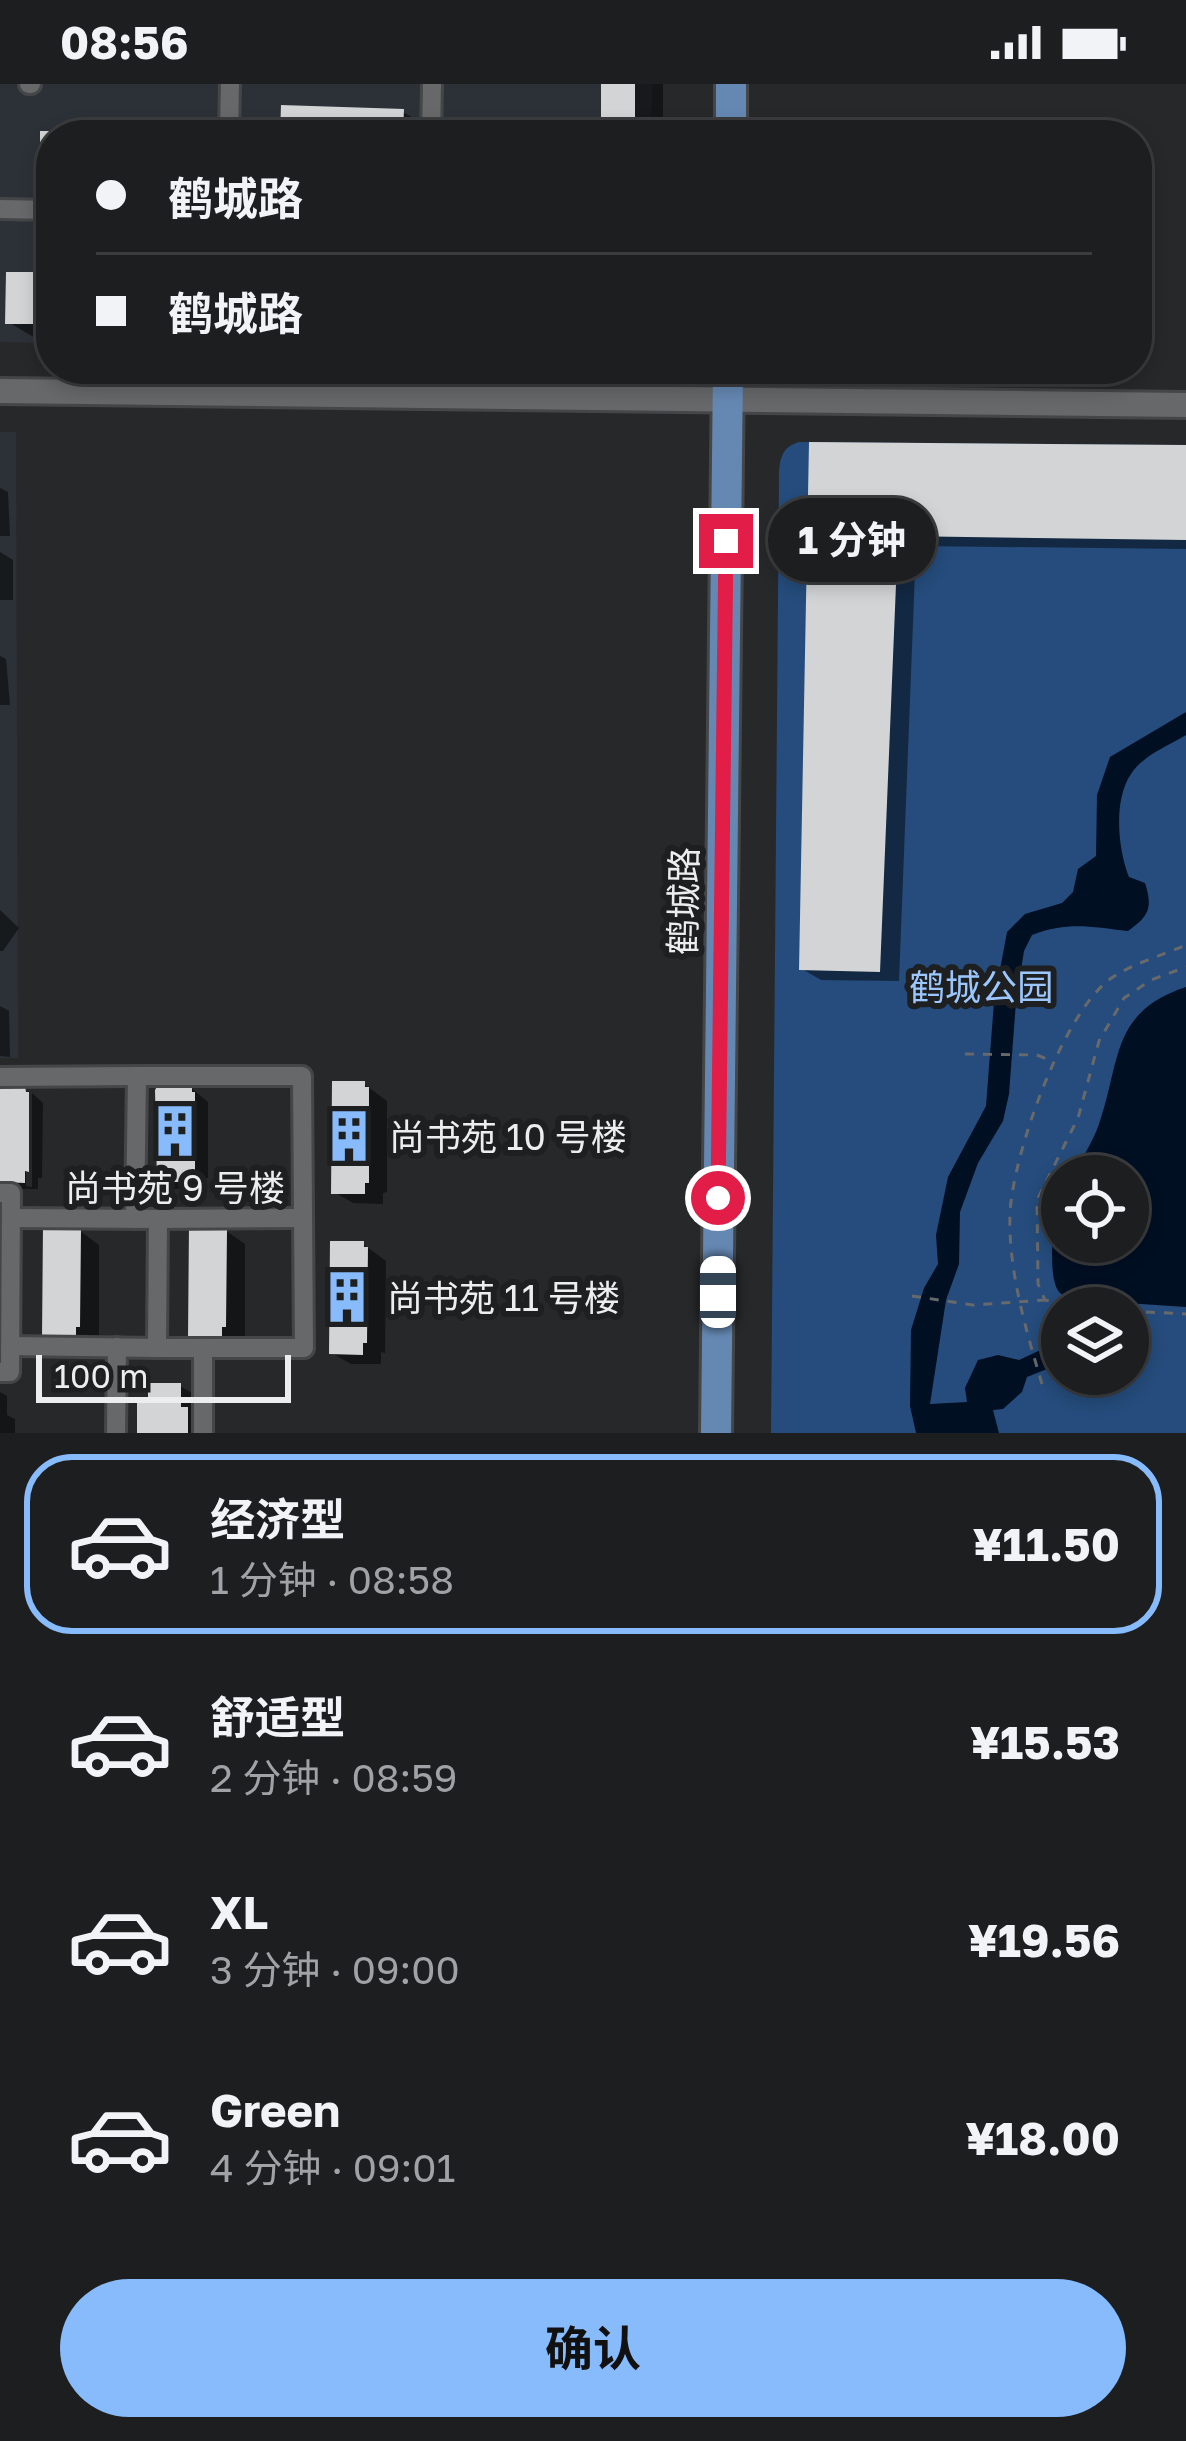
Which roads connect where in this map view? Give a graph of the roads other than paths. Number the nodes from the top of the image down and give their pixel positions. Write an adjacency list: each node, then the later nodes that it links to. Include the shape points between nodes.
1 (230, 84): 4 (street)
2 (432, 84): 5 (street)
3 (731, 84): 6 (main road)
4 (229, 120)
5 (431, 120)
6 (730, 120)
7 (0, 209): 8 (street)
8 (36, 210)
9 (728, 384): 10 (street); 11 (street); 26 (main road, 鹤城路)
10 (0, 391)
11 (1186, 405)
12 (136, 1076): 13 (street); 16 (street, via 302,1076); 17 (street)
13 (0, 1077)
14 (0, 1193): 15 (street, via 11,1193)
15 (11, 1218): 17 (street); 19 (street)
16 (303, 1218): 18 (street); 22 (street, via 304,1348)
17 (135, 1219): 18 (street)
18 (158, 1219): 21 (street)
19 (10, 1346): 20 (street); 23 (street, via 10,1372)
20 (117, 1347): 21 (street); 24 (street)
21 (158, 1348): 22 (street)
22 (203, 1348): 25 (street)
23 (0, 1372)
24 (116, 1433)
25 (202, 1433)
26 (716, 1433)

